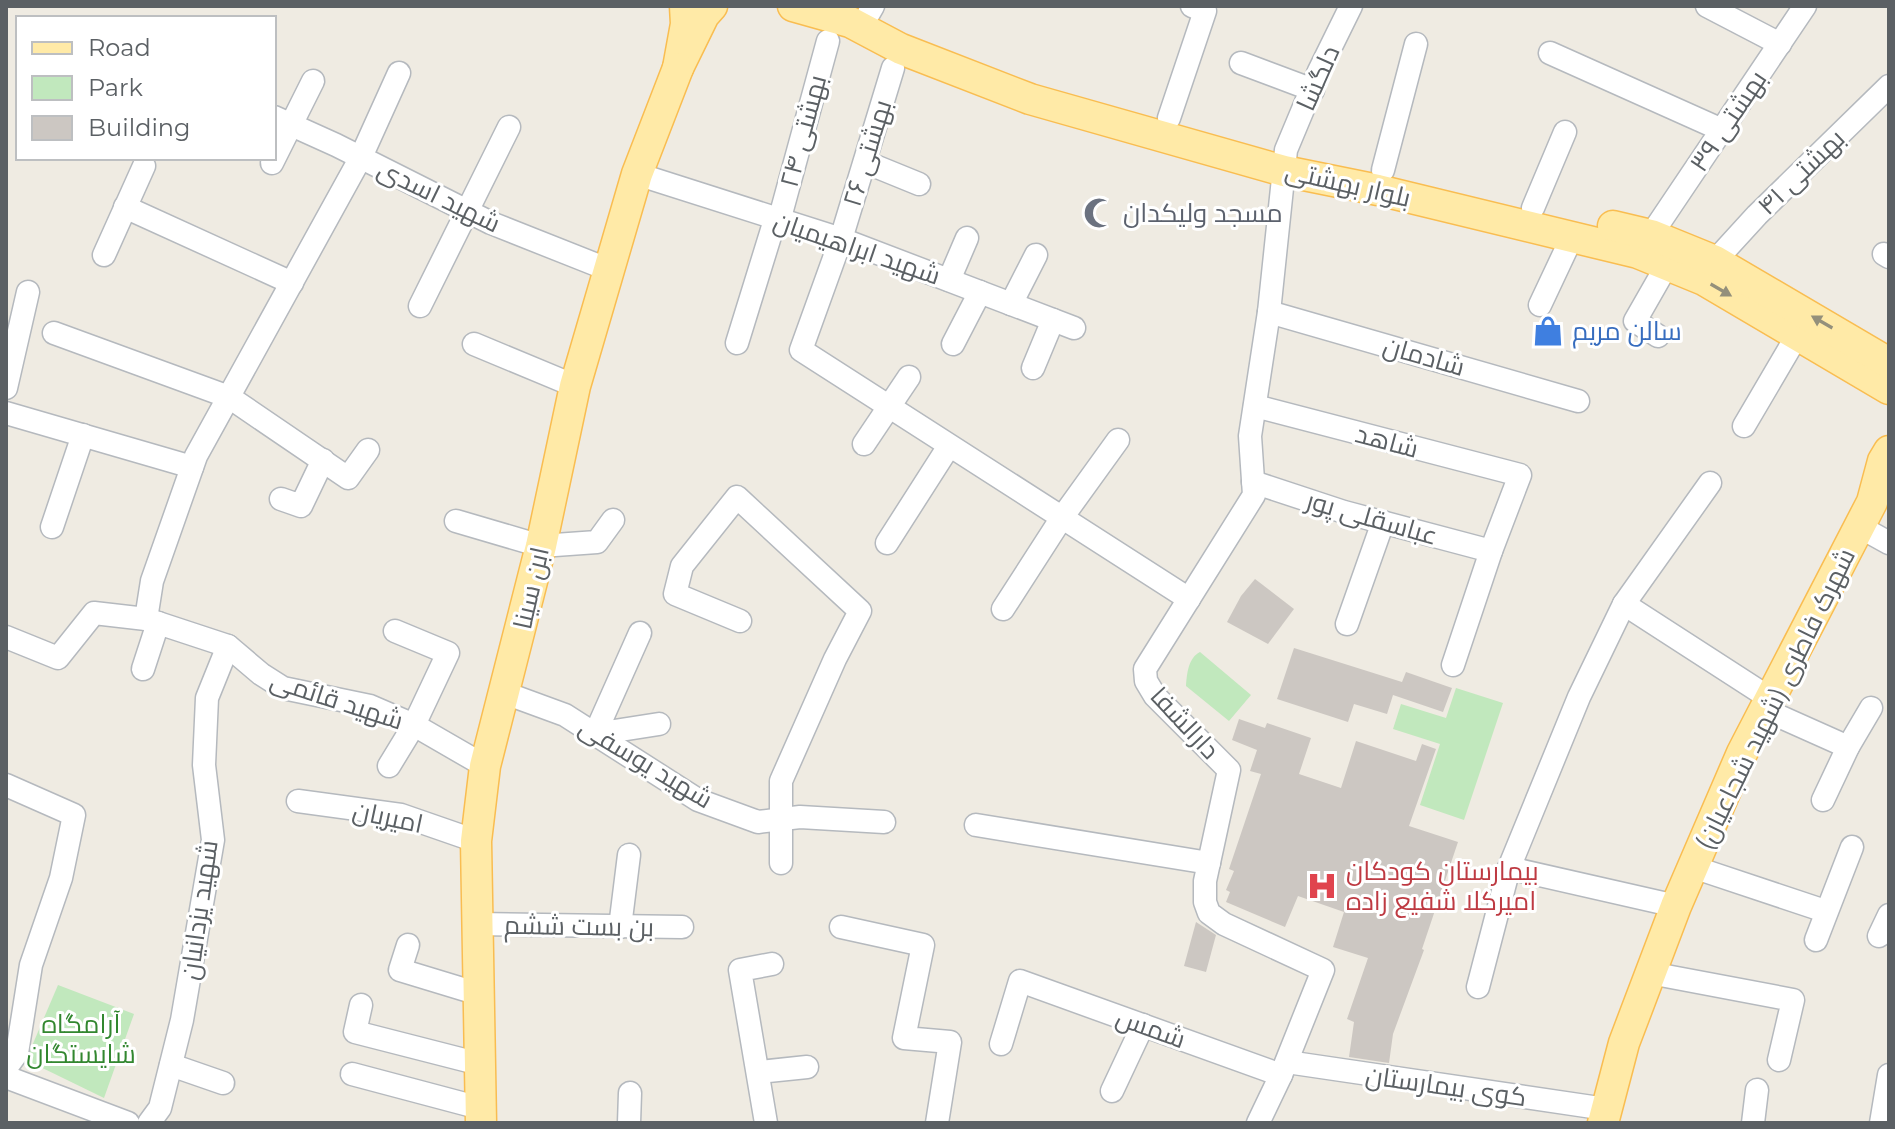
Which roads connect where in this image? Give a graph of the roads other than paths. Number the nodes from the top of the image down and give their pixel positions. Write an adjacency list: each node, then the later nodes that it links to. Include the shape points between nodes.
1 (685, 6): 14 (main road)
2 (712, 6): 14 (main road)
3 (793, 6): 20 (main road, بلوار بهشتی, via 850,22 901,49)
4 (1192, 6): 21 (street, via 1205,11)
5 (1707, 6): 11 (street)
6 (1805, 6): 11 (street, بهشتی ۳۹)
7 (864, 8): 20 (main road, بلوار بهشتی, via 907,34)
8 (1344, 8): 19 (street, دلگشا)
9 (828, 41): 39 (street, بهشتی ۲۴)
10 (1416, 44): 33 (street)
11 (1780, 44): 24 (street, بهشتی ۳۹)
12 (1550, 53): 24 (street)
13 (1241, 63): 19 (street)
14 (678, 68): 34 (main road, ابن سینا)
15 (893, 68): 30 (street, بهشتی ۲۶)
16 (399, 73): 27 (street)
17 (313, 81): 22 (street)
18 (1889, 86): 46 (street, بهشتی ۴۱)
19 (1313, 90): 29 (street, دلگشا)
20 (1044, 95): 21 (main road, بلوار بهشتی); 29 (main road, بلوار بهشتی)
21 (1169, 118): 29 (main road, بلوار بهشتی)
22 (282, 121): 26 (street); 27 (street, شهید اسدی)
23 (509, 127): 38 (street)
24 (1722, 130): 40 (street, بهشتی ۳۹)
25 (1565, 132): 37 (street)
26 (276, 146)
27 (361, 157): 38 (street, شهید اسدی); 50 (street)
28 (273, 160): 31 (street)
29 (1285, 160): 33 (main road, بلوار بهشتی); 41 (main road, بلوار بهشتی, via 1378,190); 56 (street, دارالشفا)
30 (865, 162): 35 (street); 43 (street, بهشتی ۲۶)
31 (272, 163)
32 (144, 166): 36 (street)
33 (1383, 170): 37 (main road, بلوار بهشتی)
34 (637, 174): 39 (street, شهید ابراهیمیان); 48 (main road, ابن سینا)
35 (919, 184)
36 (125, 207): 44 (street); 50 (street)
37 (1533, 208): 40 (main road, بلوار بهشتی)
38 (467, 211): 48 (street, شهید اسدی); 55 (street)
39 (777, 220): 43 (street, شهید ابراهیمیان); 60 (street, بهشتی ۲۴)
40 (1651, 235): 46 (main road, بلوار بهشتی)
41 (1572, 237): 47 (main road, بلوار بهشتی); 54 (street)
42 (967, 238): 49 (street)
43 (841, 239): 49 (street, شهید ابراهیمیان); 72 (street, بهشتی ۲۶, via 801,350)
44 (104, 255)
45 (1036, 255): 53 (street)
46 (1715, 261): 63 (main road, بلوار بهشتی, one-way to 46)
47 (1667, 265): 58 (main road, بلوار بهشتی, one-way to 58); 59 (street, via 1635,321)
48 (607, 269): 66 (main road, ابن سینا)
49 (949, 280): 52 (street, شهید ابراهیمیان)
50 (292, 283): 69 (street)
51 (28, 292): 67 (street)
52 (980, 292): 53 (street, شهید ابراهیمیان); 62 (street)
53 (1011, 304): 64 (street, شهید ابراهیمیان, via 1064,324)
54 (1540, 305)
55 (420, 306)
56 (1269, 312): 70 (street, شادمان); 71 (street, دارالشفا)
57 (54, 333): 69 (street)
58 (1798, 334): 68 (main road, بلوار بهشتی); 74 (street)
59 (1658, 336)
60 (737, 343)
61 (474, 344): 66 (street)
62 (953, 344)
63 (1889, 363)
64 (1033, 368)
65 (909, 377): 72 (street)
66 (575, 386): 94 (main road, ابن سینا)
67 (6, 388)
68 (1889, 389)
69 (229, 397): 81 (street); 82 (street)
70 (1578, 401)
71 (1255, 406): 83 (street, دارالشفا, via 1250,436); 95 (street, شاهد, via 1520,475)
72 (889, 407): 77 (street); 78 (street)
73 (6, 413): 75 (street)
74 (1744, 426)
75 (83, 435): 82 (street); 91 (street)
76 (1118, 440): 87 (street)
77 (864, 444)
78 (949, 446): 87 (street); 92 (street)
79 (368, 450): 81 (street, via 348,478)
80 (1889, 451): 86 (main road, شهرک فاطری (شهید شجاعیان))
81 (323, 460): 85 (street, via 301,506)
82 (192, 467): 99 (street, via 152,581)
83 (1253, 482): 90 (street, عباسقلی پور); 96 (street, دارالشفا, via 1254,495)
84 (1710, 483): 97 (street)
85 (281, 499)
86 (1874, 505): 93 (street); 109 (main road, شهرک فاطری (شهید شجاعیان))
87 (1061, 519): 96 (street); 98 (street)
88 (613, 520): 94 (street, via 597,542)
89 (456, 521): 94 (street)
90 (1383, 522): 95 (street, عباسقلی پور); 101 (street)
91 (52, 527)
92 (887, 543)
93 (1889, 543)
94 (541, 546): 108 (main road, ابن سینا)
95 (1491, 551): 106 (street)
96 (1189, 599): 127 (street, دارالشفا, via 1145,669 1155,696 1229,770)
97 (1624, 604): 109 (street); 129 (street, via 1579,697)
98 (1003, 609)
99 (152, 621): 104 (street, شهید قائمی, via 94,613 58,658); 105 (street, شهید قائمی); 107 (street)
100 (740, 621): 120 (street, via 675,594 682,566 737,497 860,611 781,781)
101 (1347, 624)
102 (395, 631): 112 (street, via 448,653)
103 (640, 633): 113 (street)
104 (6, 637)
105 (228, 646): 112 (street, شهید قائمی, via 283,688 370,706); 149 (street, شهید یزدانیان, via 207,698 204,765 213,840)
106 (1453, 665)
107 (143, 669)
108 (505, 693): 113 (street, شهید یوسفی, via 565,715); 116 (main road, ابن سینا)
109 (1768, 705): 114 (street); 128 (main road, شهرک فاطری (شهید شجاعیان))
110 (1871, 708): 114 (street)
111 (659, 724): 113 (street)
112 (414, 725): 115 (street); 116 (street, شهید قائمی)
113 (595, 734): 120 (street, شهید یوسفی, via 698,800 758,822)
114 (1848, 747): 118 (street)
115 (389, 766)
116 (485, 766): 123 (main road, ابن سینا)
117 (6, 785): 151 (street, via 74,815 61,878 31,965 17,1053)
118 (1823, 800)
119 (298, 801): 123 (street, امیریان, via 401,815)
120 (781, 819): 121 (street, شهید یوسفی); 126 (street)
121 (884, 822)
122 (976, 825): 127 (street)
123 (476, 841): 133 (main road, ابن سینا)
124 (1852, 847): 131 (street)
125 (629, 855): 134 (street)
126 (781, 863)
127 (1209, 863): 152 (street, دارالشفا, via 1209,913 1323,970)
128 (1693, 867): 130 (main road, شهرک فاطری (شهید شجاعیان)); 131 (street)
129 (1509, 868): 130 (street); 142 (street)
130 (1676, 906): 141 (main road, شهرک فاطری (شهید شجاعیان))
131 (1825, 911): 138 (street)
132 (1889, 915): 137 (street)
133 (477, 924): 134 (street, بن بست ششم); 143 (main road, ابن سینا)
134 (620, 927): 135 (street, بن بست ششم)
135 (682, 927)
136 (841, 927): 167 (street, via 923,945 904,1038 950,1042)
137 (1879, 936)
138 (1816, 940)
139 (408, 945): 143 (street, via 400,970)
140 (772, 964): 153 (street, via 740,970)
141 (1650, 973): 147 (street, via 1793,1000); 162 (main road, شهرک فاطری (شهید شجاعیان))
142 (1478, 987)
143 (479, 994): 148 (main road, ابن سینا)
144 (361, 1005): 148 (street, via 355,1032)
145 (1143, 1025): 146 (street, شمس, via 1020,981); 152 (street, شمس); 159 (street)
146 (1001, 1044)
147 (1779, 1060)
148 (480, 1064): 161 (main road, ابن سینا)
149 (171, 1065): 156 (street); 164 (street, شهید یزدانیان, via 160,1108)
150 (807, 1067): 153 (street)
151 (6, 1068)
152 (1284, 1069): 162 (street, کوی بیمارستان); 168 (street, دارالشفا)
153 (759, 1072): 166 (street)
154 (352, 1074): 161 (street)
155 (6, 1077): 163 (street)
156 (223, 1083)
157 (1757, 1090): 169 (street)
158 (1887, 1090): 170 (street)
159 (1112, 1091)
160 (630, 1093): 165 (street)
161 (481, 1115)
162 (1604, 1116)
163 (128, 1123)
164 (149, 1123)
165 (629, 1123)
166 (766, 1123)
167 (937, 1123)
168 (1258, 1123)
169 (1753, 1123)
170 (1881, 1123)

